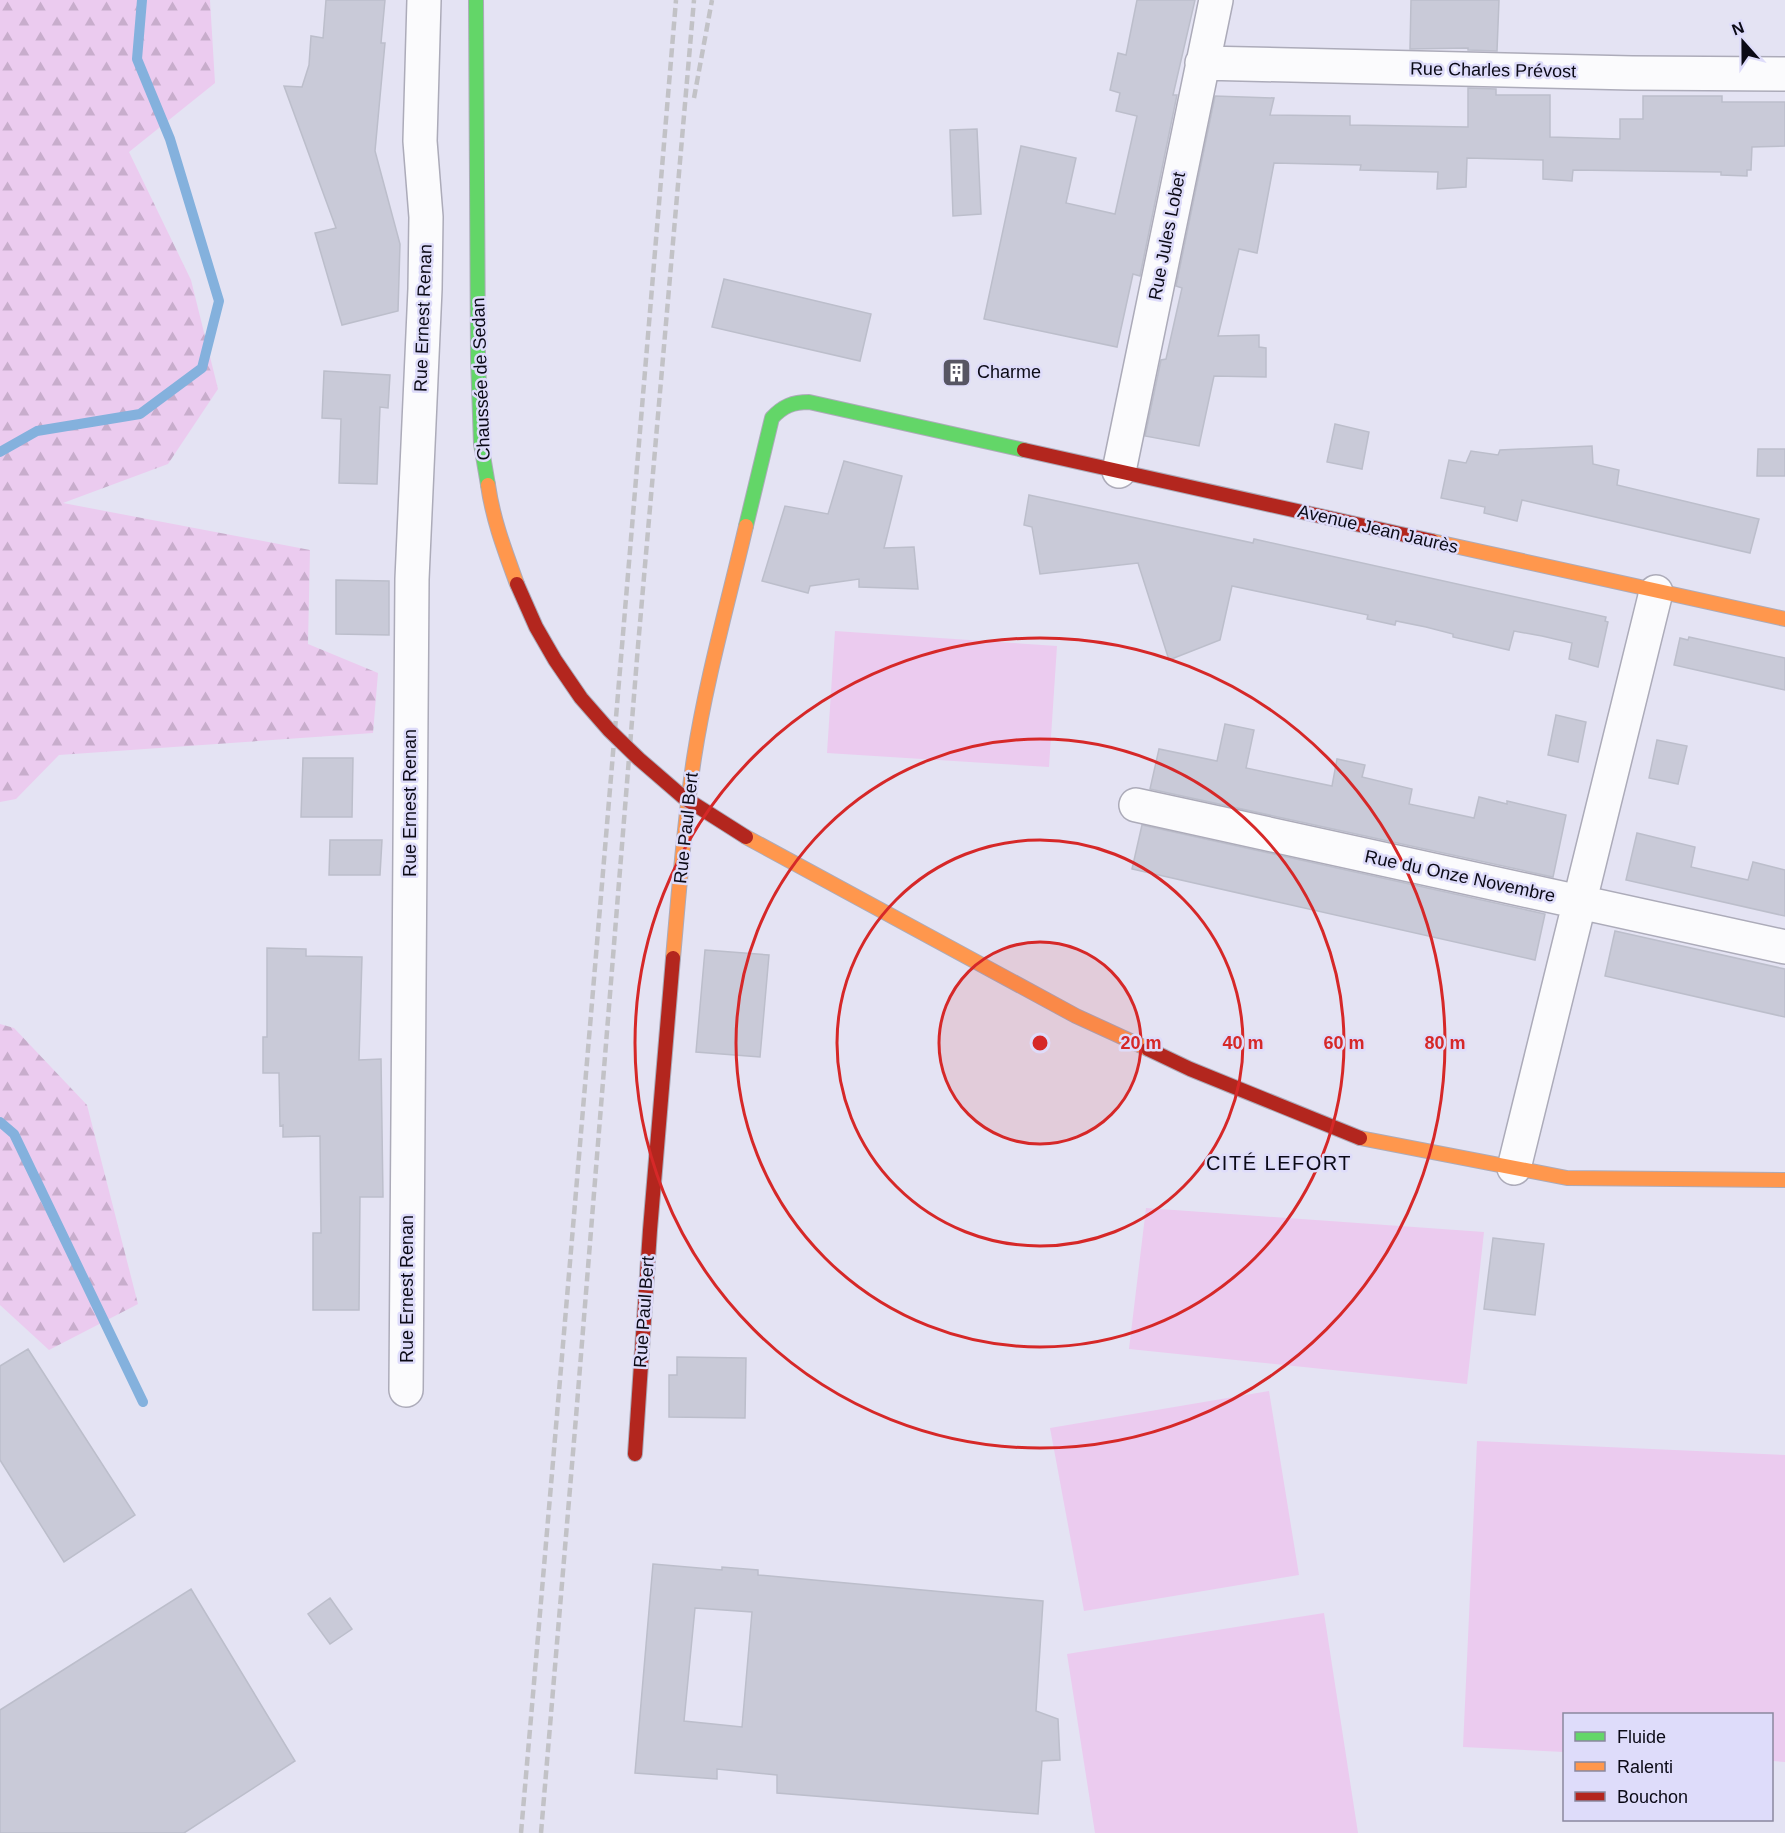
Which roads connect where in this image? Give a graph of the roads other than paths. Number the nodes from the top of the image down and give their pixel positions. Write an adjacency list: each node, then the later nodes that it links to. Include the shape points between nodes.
1 (424, 0): 15 (street, Rue Ernest Renan, via 420,141 426,217 412,579)
2 (476, 0): 13 (street, Chaussée de Sedan, bridge, via 478,358 481,444 492,507 500,539 536,627 581,698 609,730 683,797 746,837 1076,1016 1190,1070 1366,1140)
3 (1216, 0): 4 (street, Rue Jules Lobet)
4 (1202, 63): 5 (street, Rue Charles Prévost); 7 (street, Rue Jules Lobet)
5 (1785, 74)
6 (971, 437): 7 (street, Avenue Jean Jaurès); 16 (street, Rue Paul Bert, via 810,402 795,401 780,408 772,418 705,698 685,824)
7 (1119, 471): 8 (street, Avenue Jean Jaurès)
8 (1656, 591): 9 (street, Avenue Jean Jaurès); 11 (street)
9 (1785, 620)
10 (1136, 805): 11 (street, Rue du Onze Novembre)
11 (1579, 902): 12 (street, Rue du Onze Novembre); 13 (street)
12 (1785, 947)
13 (1514, 1168): 14 (street, Chaussée de Sedan, via 1568,1178)
14 (1785, 1180)
15 (406, 1390)
16 (635, 1454)

